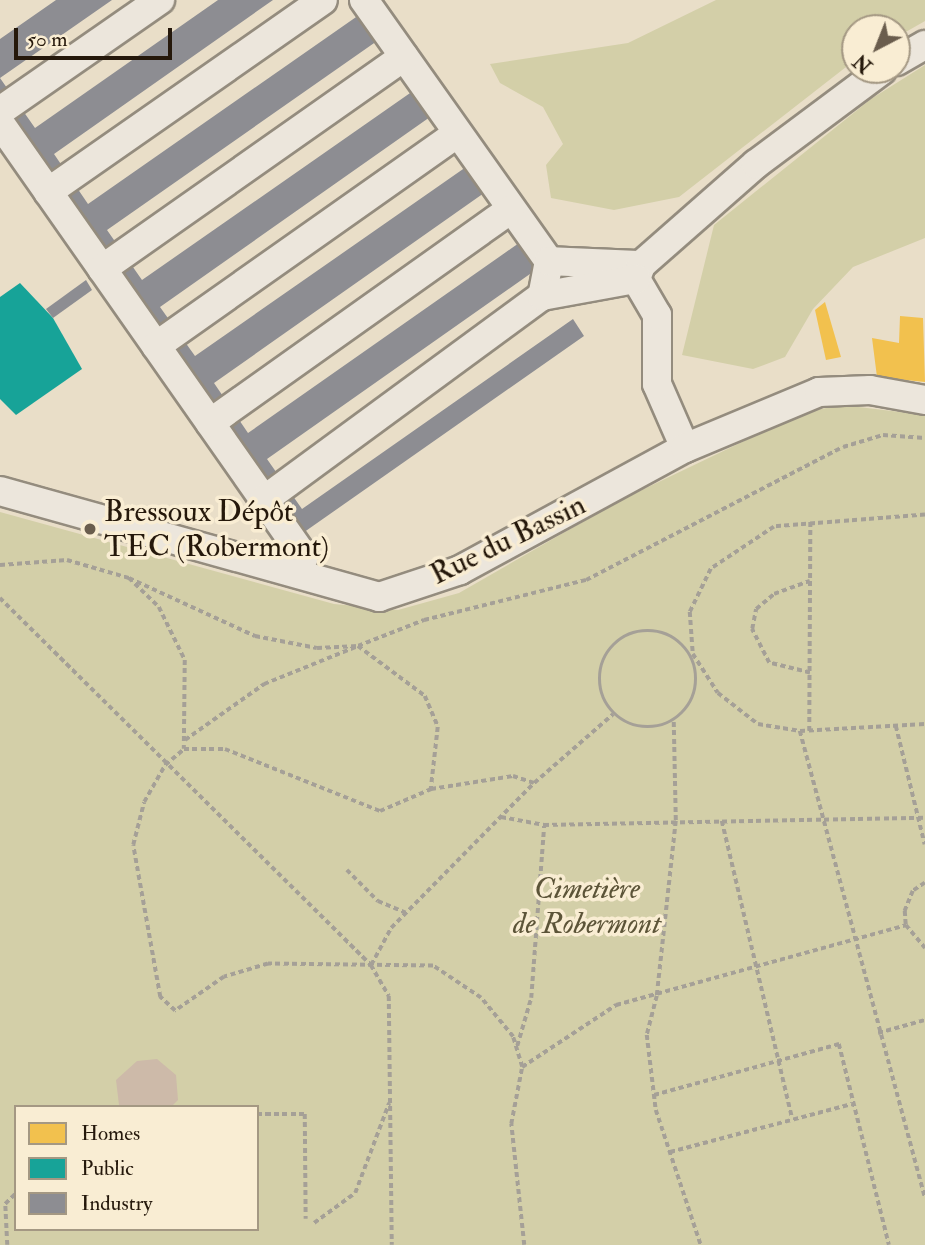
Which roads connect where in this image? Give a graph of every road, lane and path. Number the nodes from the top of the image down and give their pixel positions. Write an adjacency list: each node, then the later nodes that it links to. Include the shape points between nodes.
1 (160, 0): 6 (street)
2 (323, 0): 9 (street)
3 (364, 0): 4 (street)
4 (404, 57): 8 (street); 12 (street)
5 (863, 84): 13 (street, via 756,164)
6 (0, 111)
7 (0, 123): 9 (street)
8 (457, 134): 10 (street); 15 (street)
9 (48, 192): 12 (street)
10 (510, 210): 11 (street); 17 (street)
11 (549, 261): 13 (street); 14 (street)
12 (102, 269): 15 (street)
13 (638, 272): 14 (street); 19 (street, via 657,316 657,384)
14 (542, 296): 21 (street)
15 (156, 346): 17 (street)
16 (925, 400): 19 (street, Rue du Bassin, via 870,390 819,392)
17 (210, 423): 21 (street)
18 (925, 438): 29 (path, via 883,435 844,447 586,580 424,620)
19 (685, 448): 20 (street, Rue du Bassin, via 460,570 379,597)
20 (0, 491)
21 (264, 500): 24 (street)
22 (925, 515): 23 (path)
23 (810, 521): 27 (path); 30 (path, via 774,527 711,569 690,612)
24 (304, 557)
25 (0, 565): 26 (path, via 67,559)
26 (129, 578): 29 (path, via 255,636 317,648); 38 (path, via 159,607 185,660)
27 (810, 581): 31 (path); 31 (path, via 774,594 756,609 752,629 769,663)
28 (0, 598): 40 (path)
29 (358, 646): 38 (path, via 264,684); 42 (path, via 425,696 438,727)
30 (693, 654): 32 (path, via 663,630 635,629 609,647 598,683); 33 (path, via 696,695); 36 (path, via 718,693 758,724)
31 (810, 673): 37 (path)
32 (613, 715): 33 (path, via 643,729); 41 (path)
33 (674, 722): 47 (path)
34 (925, 724): 35 (path)
35 (896, 726): 37 (path); 44 (path)
36 (800, 731): 37 (path); 46 (path)
37 (810, 731)
38 (185, 740): 39 (path)
39 (184, 749): 40 (path); 42 (path, via 225,749 380,811)
40 (166, 765): 57 (path); 57 (path, via 144,802 133,845 160,997 175,1011 224,977 268,964)
41 (534, 783): 42 (path, via 513,776); 43 (path)
42 (431, 789)
43 (500, 817): 49 (path); 53 (path)
44 (918, 818): 45 (path); 46 (path); 50 (path)
45 (925, 818)
46 (821, 820): 48 (path); 55 (path)
47 (676, 821): 48 (path); 49 (path); 59 (path)
48 (722, 821): 58 (path)
49 (544, 825): 62 (path, via 531,998)
50 (925, 845)
51 (347, 870): 53 (path, via 378,901)
52 (925, 883): 54 (path, via 913,891)
53 (407, 913): 57 (path)
54 (906, 925): 55 (path); 56 (path)
55 (851, 941): 58 (path); 61 (path)
56 (925, 948)
57 (370, 965): 62 (path, via 433,966 481,998); 66 (path, via 389,996)
58 (760, 966): 59 (path); 63 (path)
59 (657, 996): 64 (path, via 595,1014); 65 (path, via 647,1035)
60 (925, 1020): 61 (path)
61 (878, 1033): 72 (path)
62 (516, 1048): 64 (path)
63 (780, 1058): 65 (path); 67 (path, via 839,1044); 69 (path)
64 (522, 1067): 80 (path, via 511,1124)
65 (654, 1095): 70 (path)
66 (390, 1101): 77 (path, via 355,1193); 79 (path)
67 (852, 1104): 69 (path); 82 (path)
68 (259, 1114): 76 (path, via 306,1114)
69 (792, 1118): 70 (path)
70 (670, 1152): 81 (path)
71 (925, 1167): 72 (path)
72 (918, 1169): 73 (path); 75 (path)
73 (925, 1174)
74 (14, 1195): 78 (path, via 5,1204)
75 (925, 1198)
76 (306, 1219)
77 (314, 1223)
78 (7, 1245)
79 (392, 1245)
80 (524, 1245)
81 (701, 1245)
82 (889, 1245)

